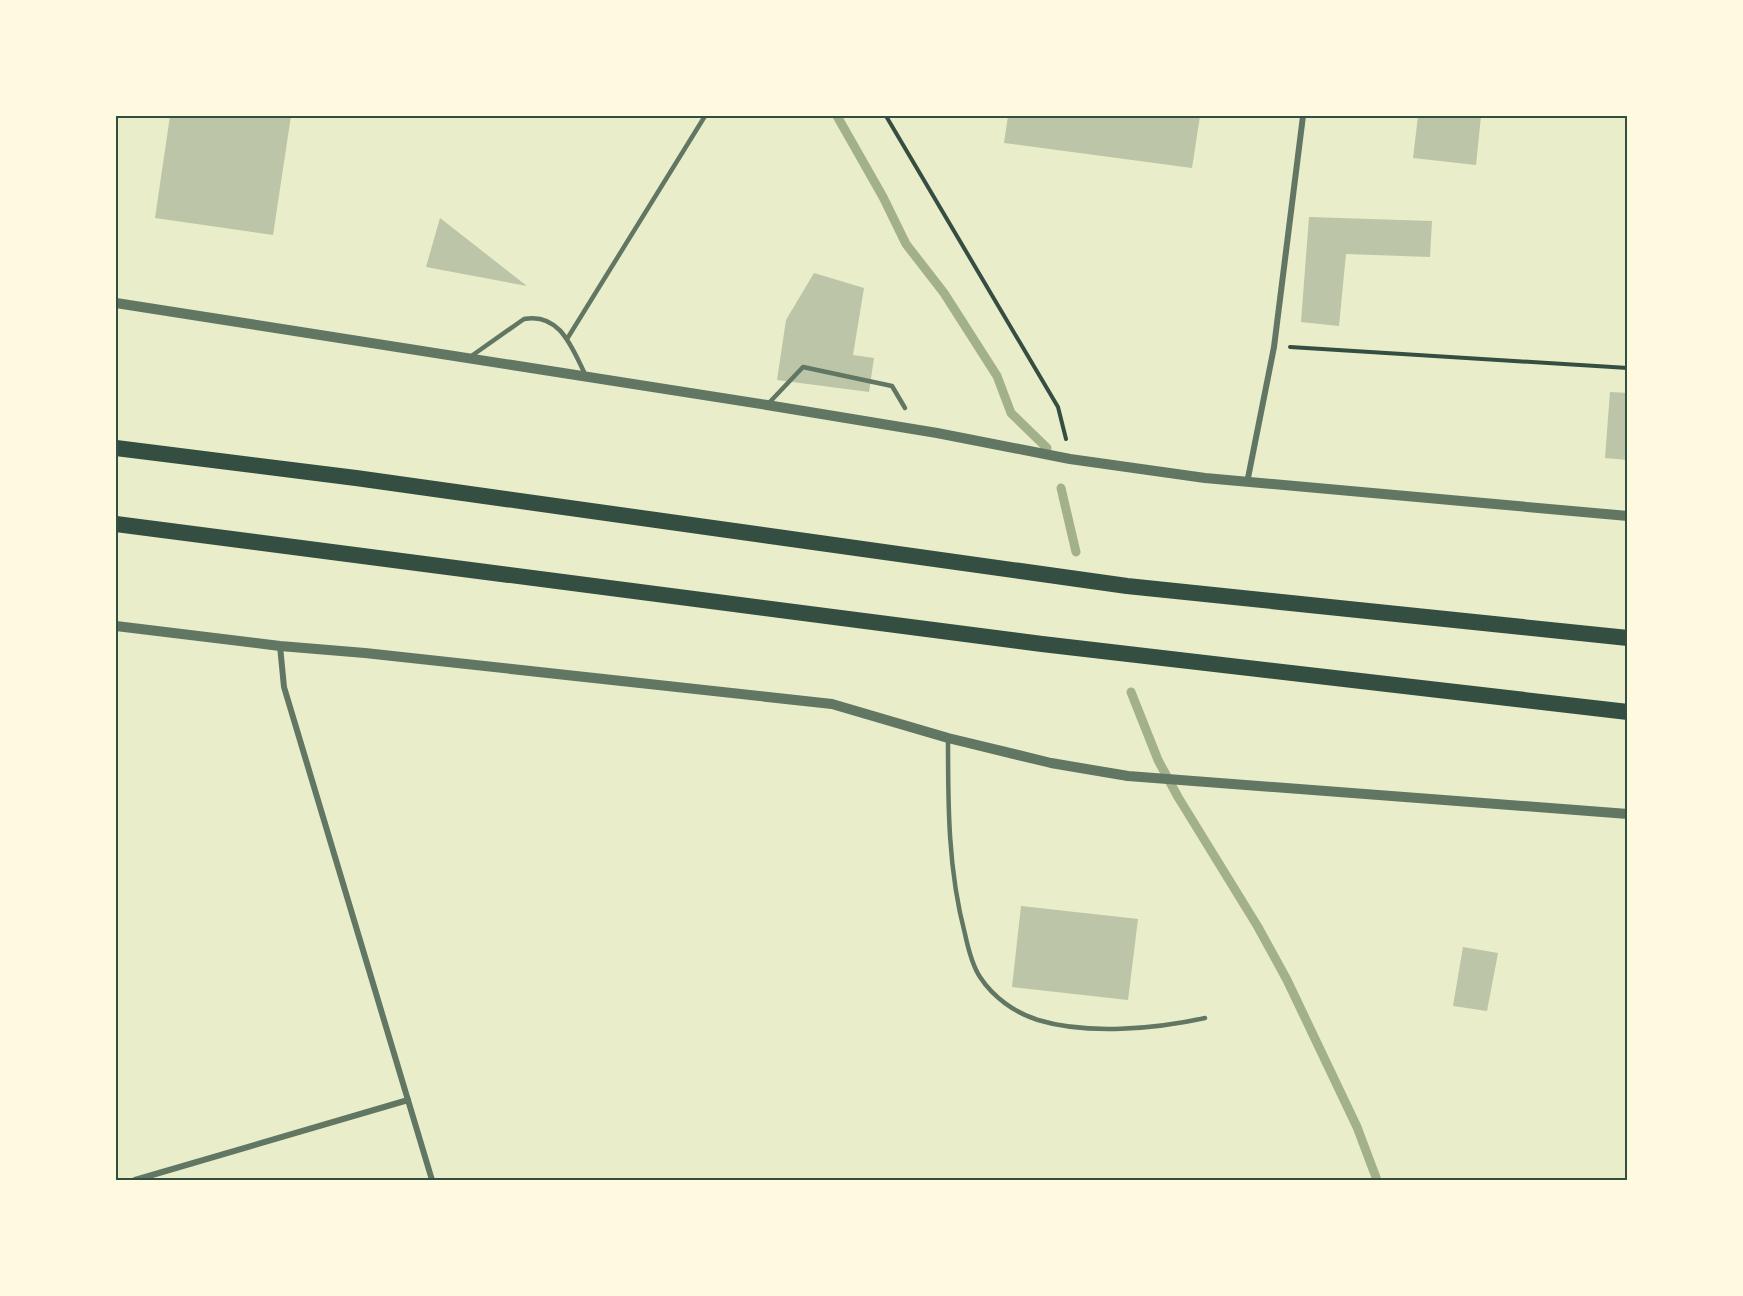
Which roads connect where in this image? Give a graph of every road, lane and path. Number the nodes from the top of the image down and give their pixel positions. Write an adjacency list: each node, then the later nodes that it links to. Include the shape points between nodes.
1 (705, 116): 5 (lane)
2 (886, 116): 13 (path, via 1058,407)
3 (1303, 116): 6 (street)
4 (116, 303): 7 (street)
5 (567, 339): 7 (lane, via 556,326 534,317 524,319); 9 (lane)
6 (1274, 347): 8 (path); 14 (street)
7 (468, 358): 9 (street)
8 (1628, 368)
9 (586, 377): 10 (street)
10 (767, 405): 11 (lane, via 802,368 892,386); 13 (street)
11 (905, 408)
12 (116, 448): 18 (highway, via 1127,586)
13 (1070, 459): 14 (street)
14 (1247, 483): 15 (street)
15 (1628, 516)
16 (116, 524): 20 (highway, via 1168,660)
17 (116, 626): 19 (street)
18 (1628, 638)
19 (280, 646): 21 (street, via 832,704); 24 (street, via 284,687)
20 (1628, 712)
21 (948, 738): 22 (street, via 1051,763 1128,776); 23 (lane, via 949,830 960,915 979,975 994,994 1036,1020 1074,1027 1146,1026)
22 (1628, 814)
23 (1205, 1018)
24 (408, 1100): 25 (street); 26 (street)
25 (135, 1180)
26 (432, 1180)

